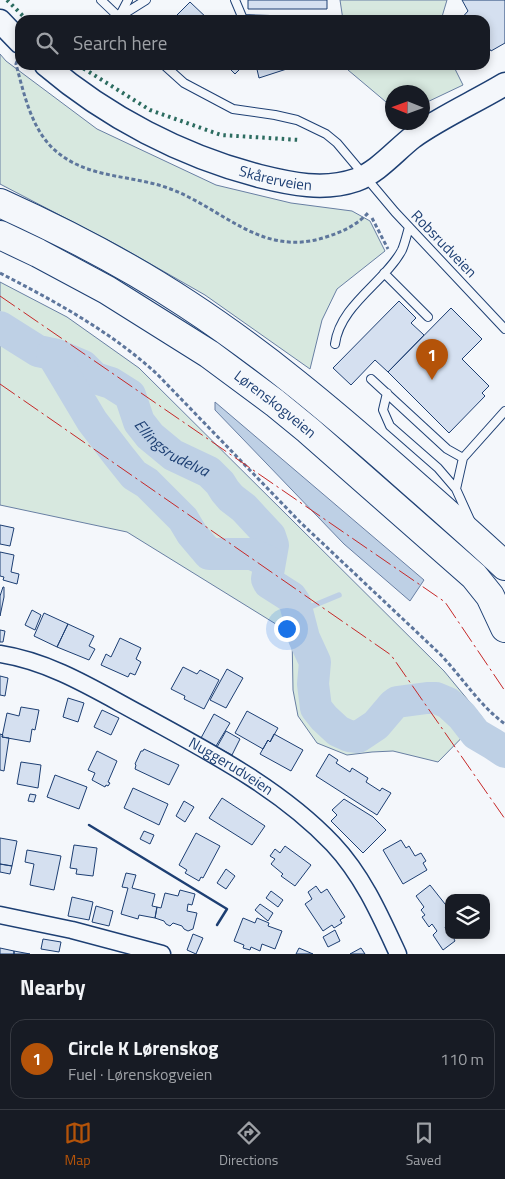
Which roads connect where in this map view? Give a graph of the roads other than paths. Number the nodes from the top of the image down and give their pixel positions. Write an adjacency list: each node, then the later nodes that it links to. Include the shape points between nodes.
1 (101, 0): 5 (lane)
2 (128, 0): 6 (lane)
3 (146, 0): 7 (lane)
4 (235, 0): 8 (lane)
5 (116, 15)
6 (122, 15)
7 (125, 15)
8 (241, 15)
9 (0, 21): 10 (street)
10 (15, 44)
11 (53, 70): 14 (street, Skårerveien, via 141,130 216,163 301,185 331,185)
12 (170, 70): 14 (lane, Robsrudveien, via 184,83 233,110 297,120 326,134)
13 (505, 84): 14 (street, Skårerveien, via 414,136)
14 (364, 176): 16 (lane, Robsrudveien)
15 (1, 204): 27 (highway, Lørenskogveien, via 152,282 260,354 326,407)
16 (409, 227): 18 (lane, via 402,249); 20 (lane, Robsrudveien)
17 (1, 235): 29 (highway, Lørenskogveien, via 139,309 209,354 275,403 474,576 490,596)
18 (384, 273): 19 (lane); 21 (lane, via 359,298 336,333)
19 (428, 317)
20 (503, 324)
21 (335, 344)
22 (371, 379): 23 (lane)
23 (387, 393): 25 (lane, via 447,449); 26 (lane, via 383,410 390,426)
24 (505, 411): 25 (lane)
25 (463, 458): 26 (lane)
26 (456, 488): 27 (lane)
27 (476, 539): 28 (highway, Lørenskogveien)
28 (505, 566)
29 (505, 628)
30 (0, 654): 33 (street, Nuggerudveien, via 47,666 67,676 162,726 275,793 321,832 352,867 371,896)
31 (0, 916): 32 (street, via 72,930)
32 (162, 954)
33 (398, 954)

